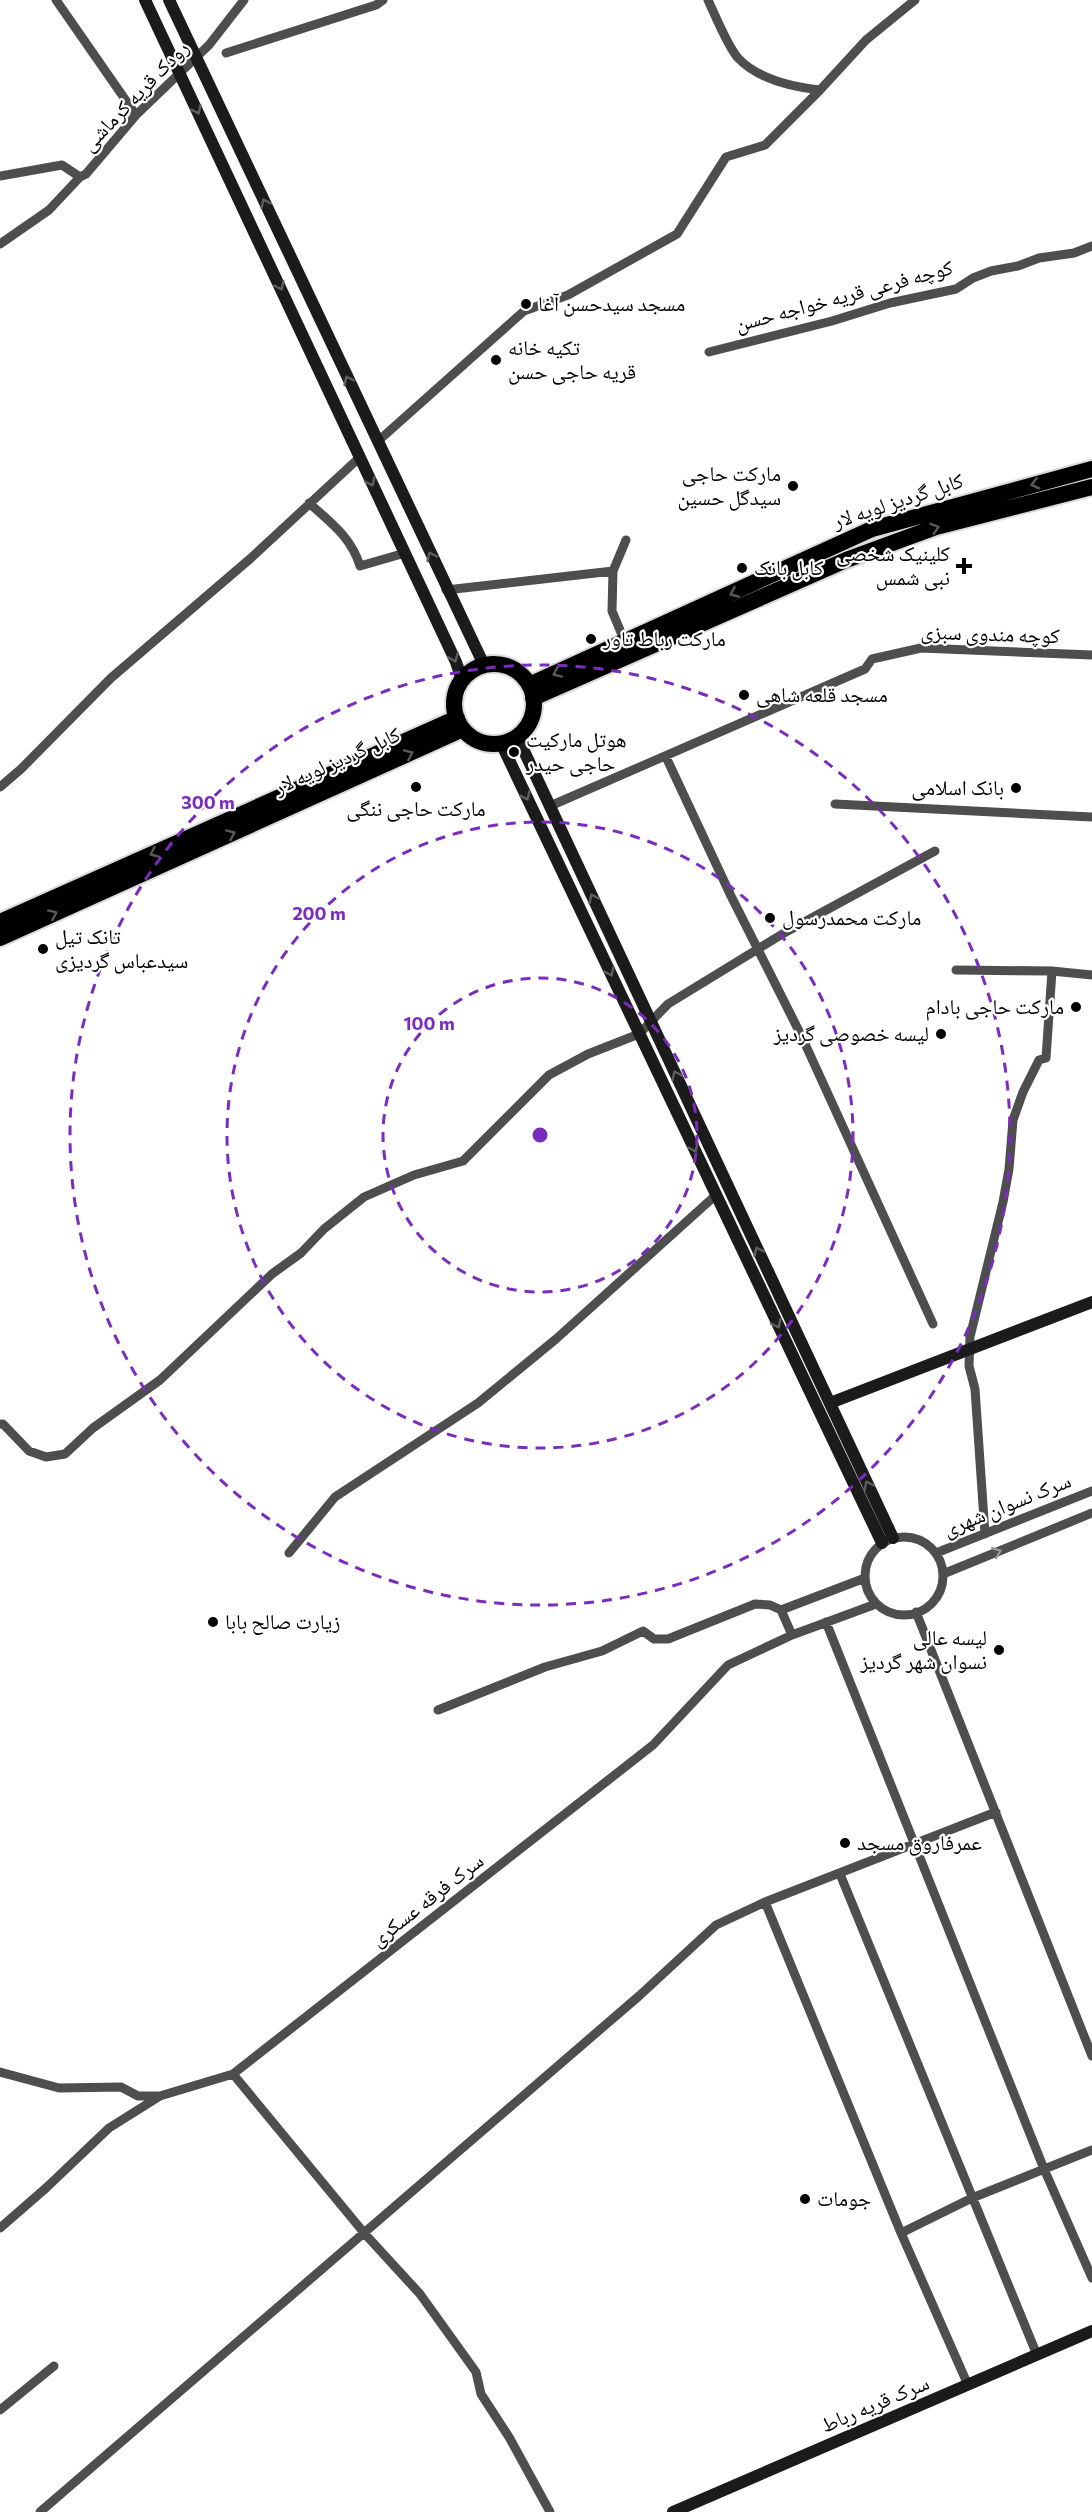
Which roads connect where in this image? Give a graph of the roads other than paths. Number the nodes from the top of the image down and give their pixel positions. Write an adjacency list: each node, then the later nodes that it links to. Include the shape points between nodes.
1 (56, 0): 12 (street)
2 (145, 0): 10 (street)
3 (169, 0): 9 (street)
4 (244, 0): 9 (street, رودک قریه کرماشی)
5 (383, 0): 8 (street)
6 (708, 0): 11 (street, via 737,57 752,70 793,87)
7 (915, 0): 11 (street, via 866,40)
8 (226, 53)
9 (196, 57): 10 (street, رودک قریه کرماشی); 18 (street, one-way to 9)
10 (179, 73): 12 (street, رودک قریه کرماشی); 19 (street, one-way to 19)
11 (820, 90): 18 (street, via 765,145 726,157 677,234 568,295 524,311)
12 (136, 115): 14 (street, رودک قریه کرماشی)
13 (0, 176): 14 (street, رودک قریه کرماشی, via 62,165)
14 (80, 177): 15 (street, via 50,210)
15 (0, 244)
16 (1092, 246): 17 (street, کوچه فرعی قریه خواجه حسن, via 991,271 956,289)
17 (708, 352)
18 (377, 442): 26 (street, one-way to 18)
19 (360, 457): 22 (street); 24 (street, one-way to 24)
20 (1092, 469): 27 (highway, کابل گردیز لویه لار, one-way to 27, via 872,529)
21 (1092, 488): 31 (highway, کابل گردیز لویه لار, one-way to 21, via 846,560 936,527)
22 (309, 503): 24 (street, via 355,548 360,566); 36 (street, via 111,678)
23 (626, 540): 25 (street)
24 (405, 553): 30 (street, one-way to 30)
25 (613, 571): 26 (street); 27 (street, via 612,611)
26 (446, 590): 29 (street)
27 (625, 642): 31 (highway, کابل گردیز لویه لار, one-way to 31)
28 (1092, 655): 35 (street, کوچه مندوی سبزی, via 921,648 887,654 872,659 865,669)
29 (484, 665): 30 (highway); 31 (highway, via 510,668 521,675)
30 (462, 680): 32 (highway, via 454,705)
31 (531, 692): 33 (highway, via 533,711)
32 (460, 724): 34 (highway, via 473,738); 41 (highway, کابل گردیز لویه لار, one-way to 41); 42 (highway, کابل گردیز لویه لار, one-way to 32)
33 (518, 736): 34 (highway); 38 (street)
34 (501, 743): 48 (street, one-way to 48)
35 (666, 757): 38 (street); 43 (street)
36 (0, 787)
37 (835, 804): 39 (street)
38 (550, 806): 47 (street, one-way to 38)
39 (1092, 817)
40 (935, 851): 43 (street)
41 (0, 922)
42 (0, 938)
43 (757, 949): 47 (street, via 668,1004); 51 (street, via 801,1035)
44 (956, 970): 45 (street)
45 (1052, 971): 46 (street); 52 (street, via 1046,1058 1039,1060 1013,1120 1003,1202)
46 (1092, 975)
47 (651, 1022): 48 (street); 53 (street, one-way to 47)
48 (639, 1034): 49 (street, one-way to 49); 54 (street, via 549,1075 463,1161 414,1175 364,1197 272,1274 160,1380 93,1428 65,1454 46,1457 29,1451)
49 (716, 1195): 58 (street, one-way to 58); 59 (street, via 556,1339 478,1403 335,1497)
50 (1092, 1302): 52 (street)
51 (933, 1324)
52 (970, 1349): 53 (street); 57 (street)
53 (830, 1403): 58 (street, one-way to 53)
54 (0, 1424)
55 (1092, 1491): 57 (street, سرک نسوان شهری)
56 (1092, 1513): 61 (street, سرک نسوان شهری, one-way to 56)
57 (985, 1534): 60 (street, سرک نسوان شهری)
58 (887, 1540): 60 (street, via 905,1536 927,1544); 62 (street, via 868,1558)
59 (289, 1553)
60 (936, 1553): 61 (street)
61 (943, 1574): 65 (street, via 938,1595)
62 (865, 1578): 63 (street); 64 (street)
63 (876, 1604): 65 (street, via 893,1613); 66 (street, سرک فرقه عسکری)
64 (781, 1610): 67 (street); 68 (street, via 755,1604 668,1638 654,1639 643,1631 602,1651 545,1667)
65 (916, 1612): 69 (street)
66 (826, 1622): 67 (street, سرک فرقه عسکری); 70 (street)
67 (792, 1635): 75 (street, سرک فرقه عسکری, via 728,1665 653,1745)
68 (438, 1710)
69 (996, 1812): 70 (street); 73 (street)
70 (916, 1844): 71 (street); 78 (street)
71 (840, 1874): 72 (street); 79 (street)
72 (765, 1902): 81 (street, via 716,1926); 82 (street)
73 (1092, 2056)
74 (0, 2072): 76 (street, via 59,2088 121,2086 138,2096)
75 (233, 2074): 76 (street, سرک فرقه عسکری); 81 (street)
76 (160, 2096): 80 (street, سرک فرقه عسکری, via 109,2128)
77 (1092, 2150): 78 (street)
78 (1044, 2169): 79 (street); 83 (street)
79 (972, 2198): 82 (street); 85 (street)
80 (0, 2228)
81 (365, 2234): 89 (street); 90 (street, via 420,2294 476,2372 481,2394)
82 (901, 2234): 87 (street)
83 (1092, 2278)
84 (1092, 2331): 85 (street, سرک قریه رباط)
85 (1037, 2355): 87 (street, سرک قریه رباط)
86 (54, 2366): 88 (street)
87 (968, 2385): 91 (street, سرک قریه رباط)
88 (0, 2410)
89 (40, 2512)
90 (550, 2512)
91 (673, 2512)

